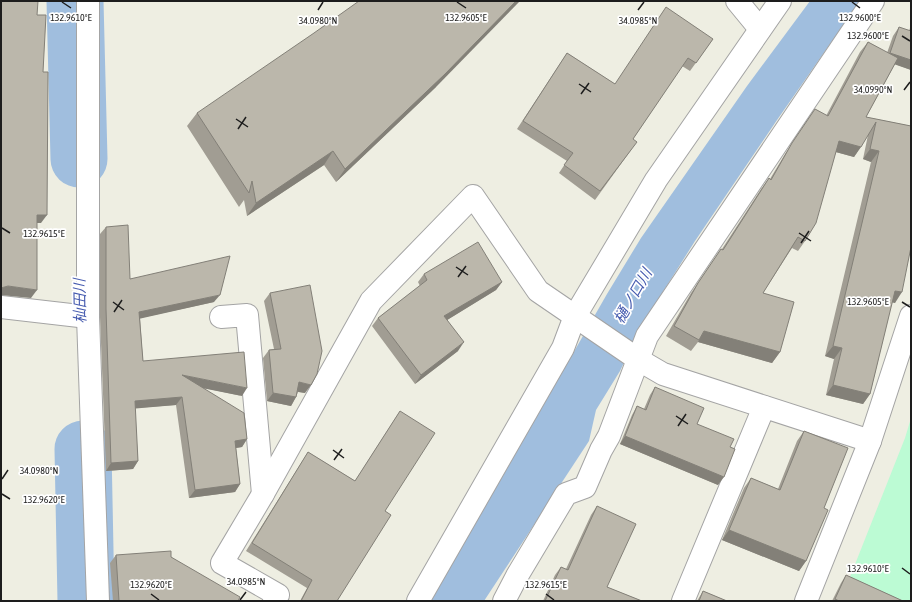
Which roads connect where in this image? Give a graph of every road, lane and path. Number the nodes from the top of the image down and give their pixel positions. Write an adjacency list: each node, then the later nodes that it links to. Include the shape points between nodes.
1 (88, 1): 8 (street)
2 (737, 1): 5 (street)
3 (780, 1): 5 (street)
4 (873, 1): 11 (street)
5 (760, 30): 10 (street, via 656,180)
6 (1, 307): 8 (street)
7 (911, 316): 13 (street)
8 (88, 317): 15 (street)
9 (221, 318): 14 (street, via 247,315)
10 (582, 321): 11 (street); 14 (street, via 538,291 473,196 372,301); 17 (street, via 563,348)
11 (632, 356): 12 (street, via 663,374); 18 (street, via 609,436 585,486 566,494)
12 (764, 407): 13 (street); 19 (street)
13 (870, 441): 20 (street)
14 (263, 494): 16 (street, via 222,563 278,595)
15 (98, 601)
16 (274, 601)
17 (418, 601)
18 (504, 601)
19 (683, 601)
20 (806, 601)

